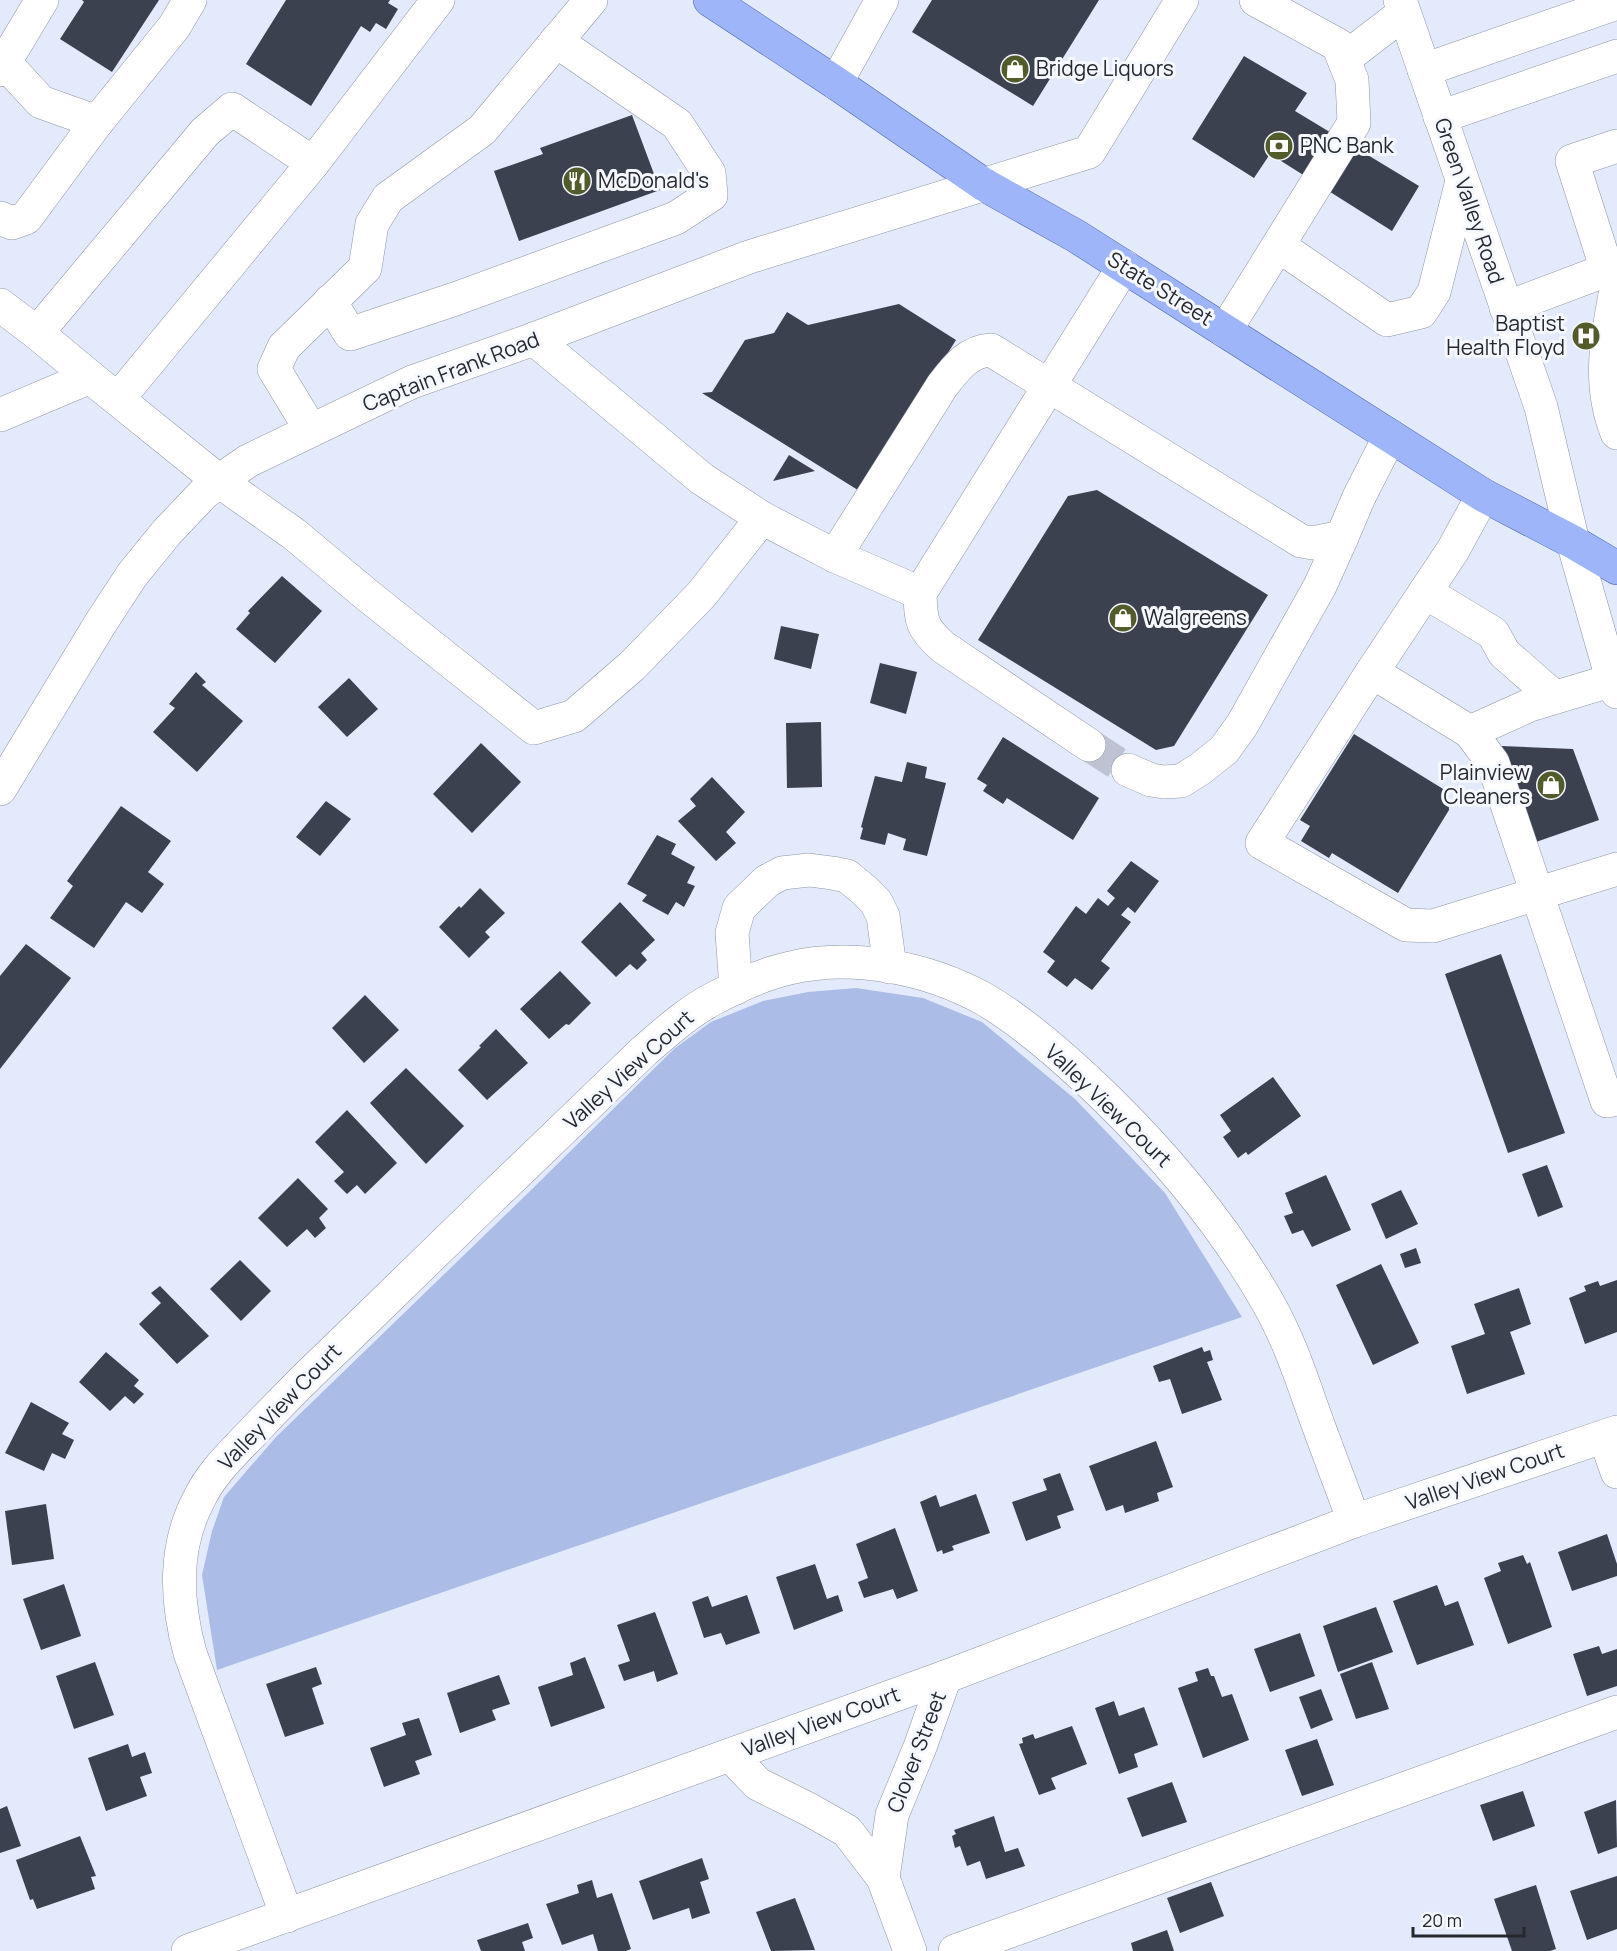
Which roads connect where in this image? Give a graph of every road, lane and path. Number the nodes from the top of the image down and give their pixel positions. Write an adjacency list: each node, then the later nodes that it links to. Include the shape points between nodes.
1 (42, 0): 14 (street)
2 (190, 0): 18 (street, via 174,27)
3 (438, 0): 20 (street)
4 (591, 0): 11 (street)
5 (710, 0): 16 (main road, State Street)
6 (882, 0): 16 (street)
7 (1182, 0): 22 (street, Captain Frank Road, via 1089,152)
8 (1256, 0): 13 (street, via 1338,45)
9 (1617, 3): 15 (street)
10 (1402, 7): 13 (street); 15 (street, Green Valley Road)
11 (556, 41): 27 (street, via 482,130 387,198 372,224 365,268); 27 (street, via 677,124 709,173 711,195 676,218 350,334)
12 (1617, 56): 17 (street)
13 (1344, 60): 24 (street, via 1352,80 1354,123)
14 (2, 66): 18 (street, via 41,102)
15 (1424, 70): 17 (street, Green Valley Road)
16 (836, 83): 22 (main road, State Street)
17 (1440, 117): 21 (street, Green Valley Road)
18 (97, 122): 23 (street, via 26,218 12,223)
19 (1617, 146): 26 (street, via 1572,161)
20 (313, 163): 31 (street, via 232,110 205,132); 35 (street)
21 (1462, 181): 24 (street, via 1434,292 1421,312 1387,320); 29 (street, Green Valley Road)
22 (983, 184): 25 (main road, State Street); 32 (street, Captain Frank Road, via 749,257)
23 (0, 218)
24 (1279, 246): 30 (street)
25 (1124, 266): 30 (main road, State Street); 34 (street)
26 (1614, 274): 29 (street); 38 (street, via 1605,382)
27 (330, 301): 37 (street, via 284,347 274,369)
28 (0, 305): 31 (street)
29 (1506, 308): 44 (street, Green Valley Road, via 1540,407)
30 (1226, 331): 39 (main road, State Street)
31 (37, 333): 33 (street)
32 (534, 339): 37 (street, Captain Frank Road, via 412,382); 42 (street, via 702,479)
33 (90, 377): 35 (street); 36 (street)
34 (1050, 386): 43 (street, via 1301,541 1313,543); 45 (street, via 991,350 972,355 957,366); 48 (street)
35 (118, 399): 40 (street)
36 (0, 415)
37 (311, 430): 40 (street, Captain Frank Road, via 248,461)
38 (1617, 433)
39 (1390, 436): 41 (main road, State Street); 43 (street)
40 (219, 481): 42 (street, via 294,534 534,728 574,716 632,666 701,595); 55 (street, Captain Frank Road, via 167,532 132,575)
41 (1483, 495): 44 (main road, State Street); 47 (street)
42 (762, 518): 45 (street)
43 (1342, 537): 54 (street, via 1320,586 1224,750 1181,780 1151,780)
44 (1573, 542): 46 (main road, State Street); 50 (street, Green Valley Road)
45 (835, 556): 48 (street)
46 (1617, 568)
47 (1425, 592): 49 (street); 51 (street, via 1493,633 1504,652)
48 (920, 593): 53 (street, via 927,632)
49 (1372, 672): 52 (street); 57 (street, via 1262,843 1406,925 1433,926)
50 (1615, 686): 51 (street)
51 (1554, 697): 52 (street)
52 (1470, 732): 57 (street, via 1493,763)
53 (1089, 744)
54 (1128, 770)
55 (0, 789)
56 (1617, 868): 57 (street)
57 (1537, 894): 60 (street, via 1607,1101)
58 (890, 967): 59 (street, Valley View Court, via 832,963 790,968); 59 (street, via 883,916 864,890 847,876 808,870 782,873 767,881 739,908 732,933); 63 (street, Valley View Court, via 948,983 1020,1023 1083,1075 1141,1132 1194,1193 1268,1302 1292,1350)
59 (736, 988): 68 (street, Valley View Court, via 676,1023 644,1051 290,1393 217,1469 199,1498 179,1560 182,1624)
60 (1617, 1100)
61 (1611, 1435): 62 (street); 63 (street, Valley View Court)
62 (1617, 1472)
63 (1354, 1521): 64 (street, Valley View Court)
64 (945, 1677): 66 (street, Valley View Court); 67 (street, Clover Street, via 892,1815)
65 (1617, 1712): 71 (street)
66 (730, 1755): 67 (street, via 758,1784 847,1831); 68 (street, Valley View Court)
67 (883, 1878): 70 (street)
68 (287, 1916): 69 (street, Valley View Court)
69 (188, 1951)
70 (910, 1951)
71 (955, 1951)

